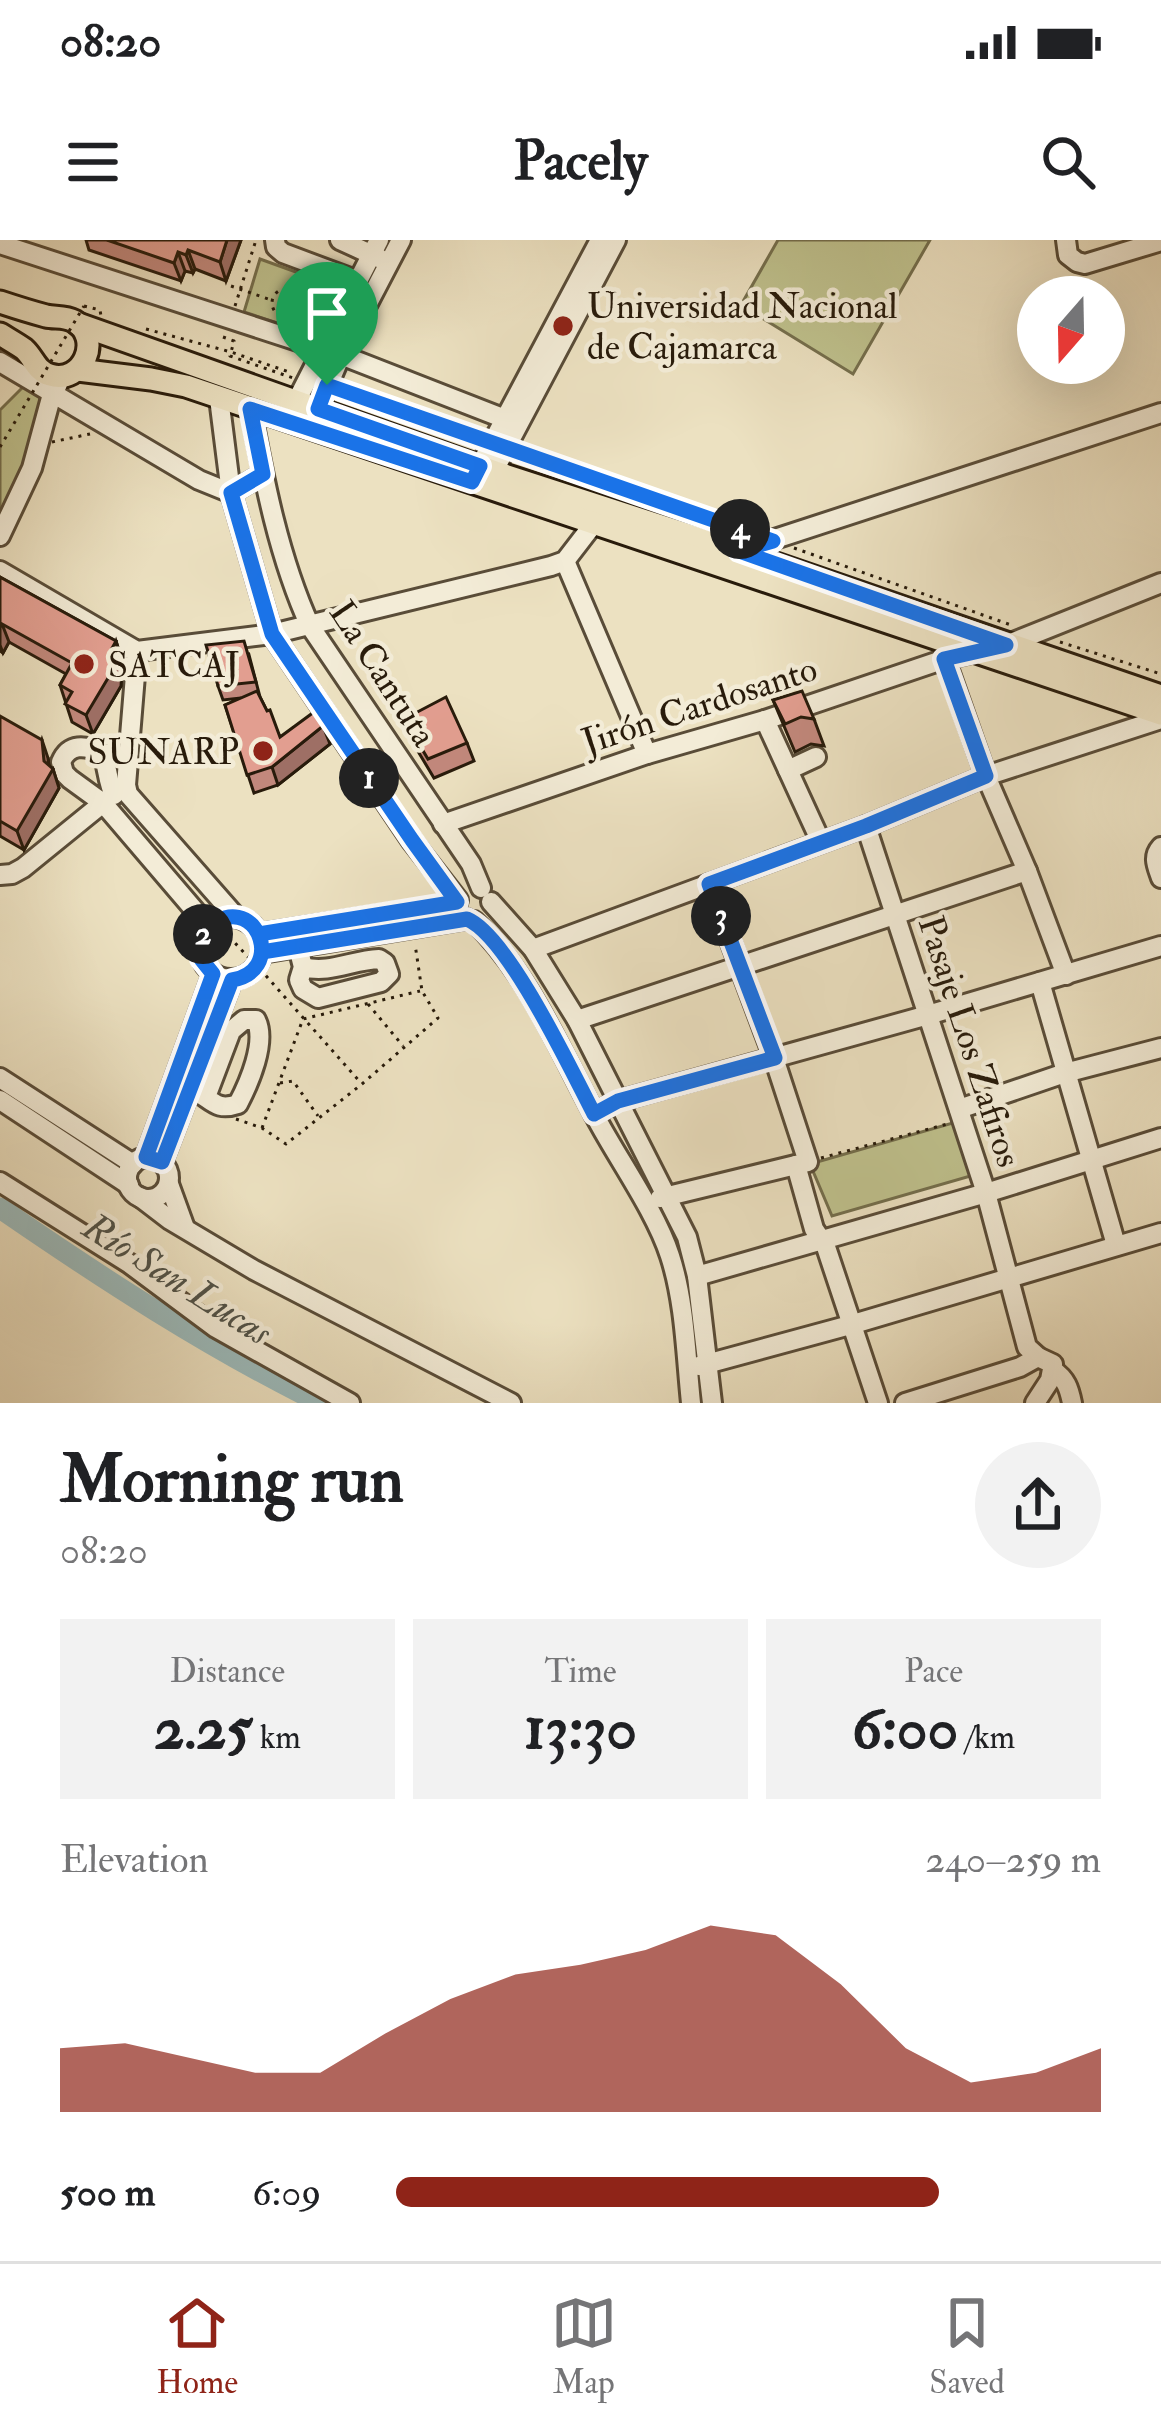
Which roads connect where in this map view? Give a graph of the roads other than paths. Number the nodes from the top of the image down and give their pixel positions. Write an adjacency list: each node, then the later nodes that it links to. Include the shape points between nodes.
1 (275, 240): 10 (street, via 283,253)
2 (340, 240): 9 (street)
3 (401, 240): 9 (street)
4 (600, 240): 22 (street)
5 (616, 240): 22 (street)
6 (1066, 240): 7 (street, via 1068,255 1085,264)
7 (1161, 241)
8 (0, 244): 15 (street, via 227,328)
9 (380, 252): 10 (street); 15 (street)
10 (358, 281): 15 (street)
11 (0, 302): 13 (main road)
12 (81, 314): 13 (main road); 17 (main road, via 88,356); 18 (main road)
13 (52, 318): 16 (main road, via 34,331)
14 (0, 334): 16 (main road)
15 (332, 352): 18 (street); 18 (street, via 327,385); 22 (street)
16 (16, 367): 17 (main road)
17 (64, 380): 19 (main road, via 151,379); 25 (street, via 105,426); 27 (street)
18 (307, 393): 24 (main road)
19 (218, 398): 20 (main road); 25 (street, La Cantuta)
20 (250, 409): 23 (street, La Cantuta); 24 (main road)
21 (1161, 413): 28 (street, via 773,541)
22 (510, 421): 24 (street)
23 (263, 474): 25 (street); 32 (street, La Cantuta)
24 (483, 476): 26 (main road); 28 (main road)
25 (231, 493): 33 (street, La Cantuta)
26 (595, 521): 29 (street); 36 (main road)
27 (0, 536)
28 (741, 541): 34 (main road)
29 (565, 561): 32 (street); 41 (street)
30 (0, 571): 35 (street)
31 (1161, 583): 34 (street, Jirón Cardosanto)
32 (310, 626): 33 (street); 46 (street, La Cantuta)
33 (272, 634): 35 (street); 55 (street, La Cantuta)
34 (1006, 645): 36 (street, Jirón Cardosanto); 38 (main road)
35 (136, 651): 45 (street)
36 (977, 652): 37 (street, Jirón Cardosanto); 39 (main road)
37 (944, 659): 40 (street, Jirón Cardosanto); 44 (street)
38 (1161, 696)
39 (1161, 716): 44 (street)
40 (765, 720): 41 (street, Jirón Cardosanto); 43 (street)
41 (646, 754): 46 (street, Jirón Cardosanto)
42 (816, 757): 43 (street)
43 (788, 770): 48 (street)
44 (986, 776): 47 (street); 50 (street)
45 (114, 794): 51 (street, via 23,868); 57 (street, via 135,804); 58 (street)
46 (443, 824): 54 (street, La Cantuta)
47 (866, 826): 48 (street); 56 (street, Pasaje Los Zafiros)
48 (821, 842): 53 (street)
49 (1161, 848): 52 (street)
50 (1027, 871): 56 (street); 65 (street)
51 (0, 875)
52 (1161, 878)
53 (709, 884): 60 (street); 64 (street)
54 (486, 895): 55 (street, via 485,917); 55 (street, via 469,887 460,894); 60 (street, La Cantuta)
55 (464, 910): 59 (street); 61 (street); 76 (street, La Cantuta, via 512,966)
56 (895, 916): 64 (street); 68 (street, Pasaje Los Zafiros)
57 (236, 917): 58 (street); 61 (street, via 250,923)
58 (212, 924): 66 (street, via 200,953)
59 (298, 946): 61 (street); 63 (street)
60 (533, 949): 69 (street, La Cantuta)
61 (260, 951): 66 (street, via 246,976)
62 (1160, 952): 65 (street)
63 (302, 967)
64 (739, 968): 69 (street); 71 (street)
65 (1066, 975): 67 (street)
66 (222, 977): 80 (street, via 190,1089)
67 (1040, 982): 68 (street); 72 (street)
68 (928, 1016): 71 (street); 77 (street, Pasaje Los Zafiros)
69 (577, 1020): 75 (street, La Cantuta)
70 (1161, 1048): 72 (street)
71 (775, 1058): 75 (street); 81 (street)
72 (1064, 1073): 77 (street); 79 (street)
73 (0, 1078): 80 (street)
74 (0, 1100): 84 (street)
75 (618, 1101): 76 (street); 86 (street, La Cantuta)
76 (594, 1114): 87 (street, La Cantuta)
77 (961, 1114): 85 (street, Pasaje Los Zafiros)
78 (1161, 1138): 79 (street)
79 (1090, 1159): 85 (street); 91 (street)
80 (147, 1161): 83 (street, via 168,1172); 84 (street, via 128,1174)
81 (802, 1163): 86 (street); 90 (street)
82 (0, 1182): 98 (street, via 216,1328)
83 (169, 1184): 84 (street, via 157,1197); 88 (street)
84 (135, 1191): 88 (street)
85 (986, 1193): 90 (street); 93 (street, Pasaje Los Zafiros)
86 (668, 1194): 87 (street); 92 (street, La Cantuta)
87 (645, 1206): 97 (street, La Cantuta, via 671,1258)
88 (185, 1228): 99 (street)
89 (1161, 1233): 91 (street)
90 (822, 1241): 92 (street); 94 (street)
91 (1116, 1245): 93 (street)
92 (698, 1276): 96 (street, La Cantuta)
93 (1010, 1277): 94 (street); 95 (street, Pasaje Los Zafiros, via 1027,1347)
94 (850, 1325): 96 (street); 102 (street)
95 (1046, 1363): 103 (street); 104 (street); 105 (street, Pasaje Los Zafiros, via 1063,1376)
96 (708, 1364): 97 (street); 101 (street, La Cantuta)
97 (687, 1369): 100 (street, La Cantuta)
98 (350, 1403)
99 (511, 1403)
100 (691, 1403)
101 (712, 1403)
102 (878, 1403)
103 (905, 1403)
104 (1035, 1403)
105 (1072, 1403)

